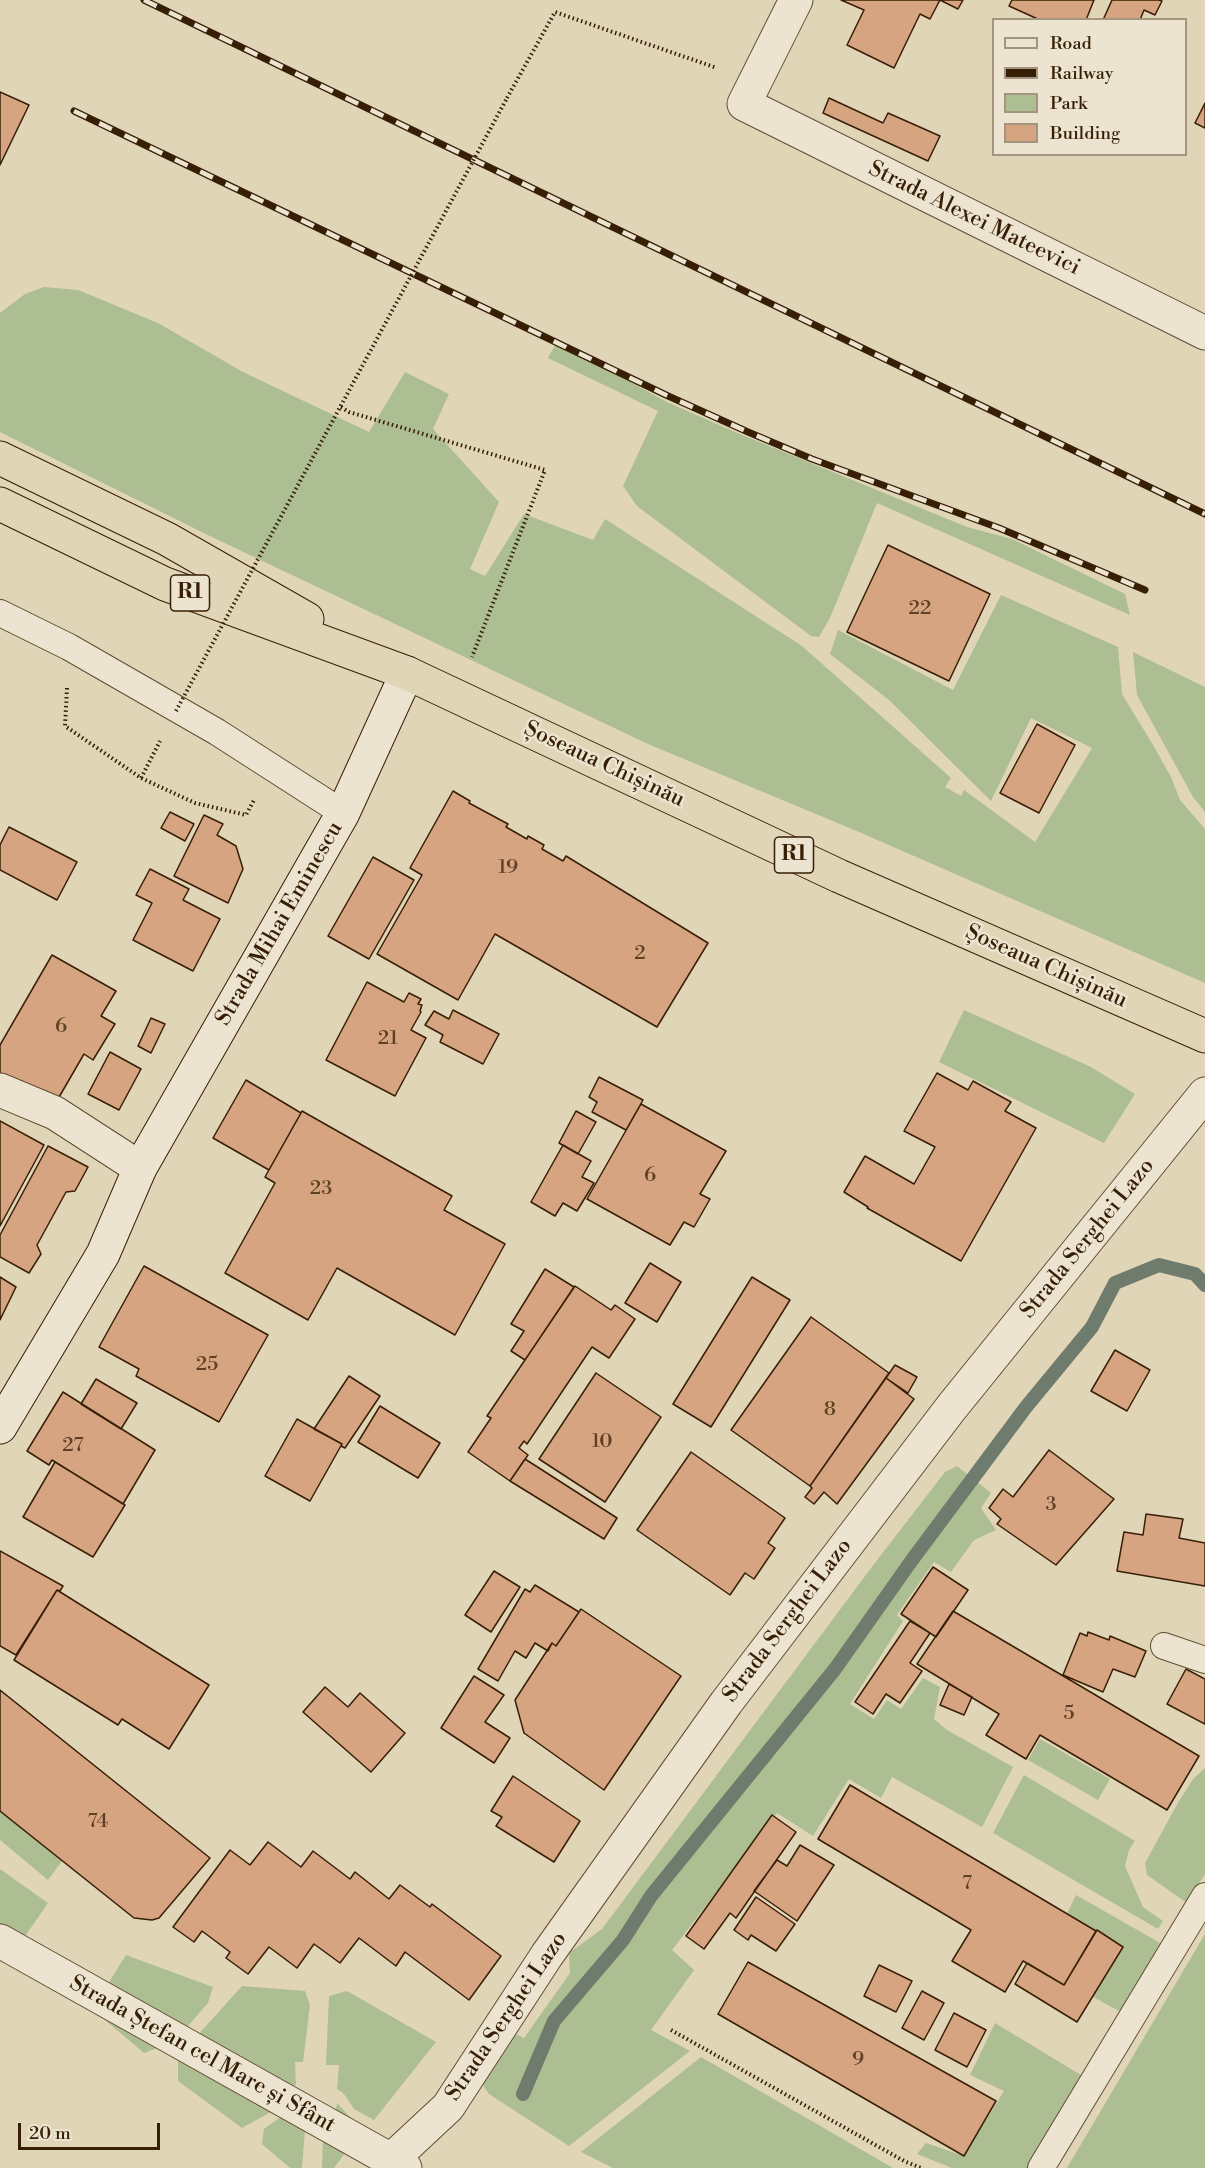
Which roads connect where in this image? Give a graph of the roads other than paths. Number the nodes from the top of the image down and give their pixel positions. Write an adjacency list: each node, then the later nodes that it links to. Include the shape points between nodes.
1 (796, 0): 2 (street, Strada Alexei Mateevici, via 744,104)
2 (1205, 333)
3 (0, 458): 6 (highway, via 167,539)
4 (0, 504): 6 (highway, Șoseaua Chișinău / R1, via 165,584)
5 (0, 613): 7 (lane, via 69,646 218,732)
6 (397, 669): 7 (street, Strada Mihai Eminescu); 8 (highway, Șoseaua Chișinău / R1, via 839,876)
7 (343, 813): 11 (street, Strada Mihai Eminescu)
8 (1205, 1036)
9 (0, 1090): 11 (street, via 55,1113)
10 (1205, 1094): 17 (street, Strada Serghei Lazo, via 951,1408 726,1703 547,1955 448,2107)
11 (140, 1168): 12 (street, Strada Mihai Eminescu, via 103,1254)
12 (0, 1427)
13 (1164, 1646): 14 (lane)
14 (1205, 1660)
15 (1205, 1896): 18 (lane)
16 (0, 1941): 17 (street, Strada Ștefan cel Mare și Sfânt)
17 (398, 2164)
18 (1041, 2168)

